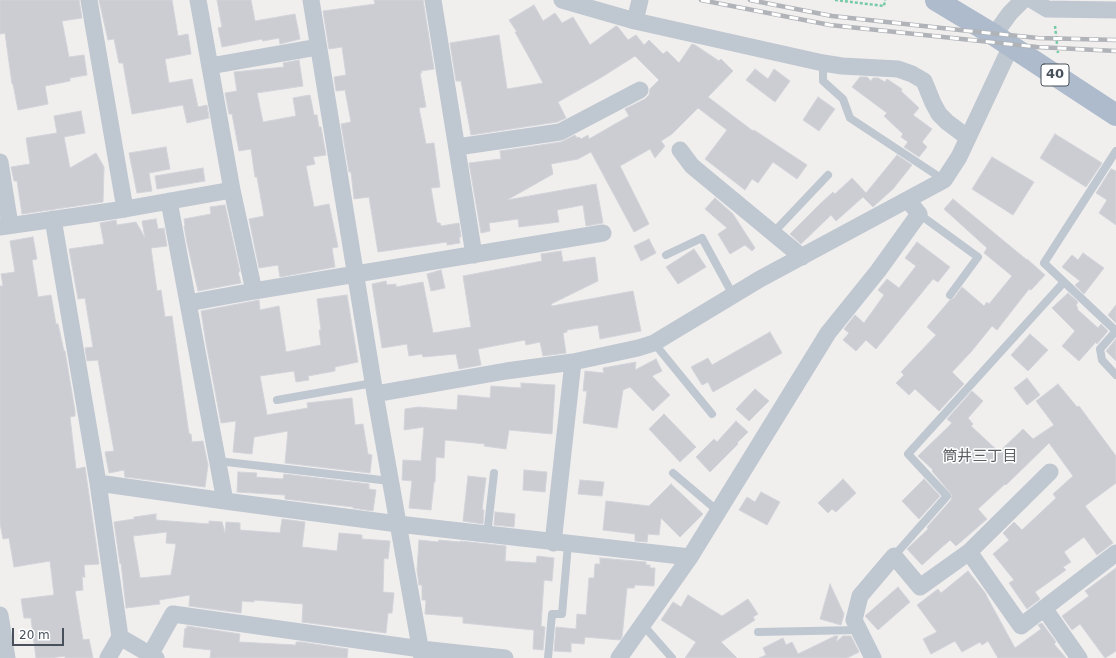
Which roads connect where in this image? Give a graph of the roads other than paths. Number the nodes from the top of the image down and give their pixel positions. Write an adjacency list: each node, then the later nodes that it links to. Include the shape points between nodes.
1 (90, 0): 28 (street)
2 (198, 0): 15 (street)
3 (311, 0): 13 (street)
4 (433, 0): 19 (street)
5 (562, 0): 11 (street)
6 (640, 0): 11 (street)
7 (1023, 0): 12 (street, via 1010,13)
8 (1032, 0): 10 (street, via 1047,9)
9 (941, 1): 12 (main road, 40)
10 (1116, 10)
11 (635, 20): 14 (street)
12 (1003, 41): 17 (main road, 40); 18 (street)
13 (318, 47): 15 (street); 37 (street)
14 (823, 63): 18 (street, via 898,69 912,74 924,81 933,103 943,118); 24 (lane, via 823,81 844,99 850,118)
15 (210, 66): 25 (street)
16 (640, 90): 19 (street, via 560,132)
17 (1116, 115)
18 (967, 137): 24 (street, via 959,157)
19 (457, 147): 34 (street)
20 (680, 150): 33 (street, via 692,166)
21 (1116, 151): 38 (lane, via 1044,263)
22 (0, 162): 31 (street)
23 (828, 175): 33 (lane)
24 (944, 180): 26 (street)
25 (232, 190): 27 (street); 39 (street)
26 (908, 200): 29 (street); 36 (street)
27 (169, 201): 28 (street); 42 (street)
28 (124, 209): 30 (street)
29 (919, 214): 41 (lane, via 978,257); 57 (street, via 878,271 828,333)
30 (53, 219): 31 (street); 55 (street)
31 (5, 226)
32 (603, 233): 34 (street)
33 (773, 233): 36 (street)
34 (474, 255): 37 (street)
35 (666, 255): 40 (lane, via 702,238)
36 (802, 257): 40 (street)
37 (355, 275): 39 (street); 47 (street)
38 (1064, 282): 43 (lane); 63 (lane, via 908,454 947,496)
39 (254, 291): 42 (street)
40 (733, 295): 44 (street)
41 (950, 295)
42 (188, 303): 50 (street)
43 (1116, 331): 46 (lane, via 1100,349 1102,360)
44 (654, 342): 45 (street); 49 (lane)
45 (573, 362): 47 (street); 60 (street)
46 (1116, 375)
47 (374, 389): 48 (lane); 54 (street)
48 (276, 400)
49 (712, 414)
50 (218, 461): 54 (lane); 56 (street)
51 (1050, 472): 61 (street)
52 (494, 473): 59 (lane)
53 (673, 473): 57 (lane)
54 (390, 481): 58 (street)
55 (98, 483): 56 (street); 70 (street)
56 (225, 501): 58 (street)
57 (719, 512): 64 (street)
58 (398, 524): 59 (street); 71 (street)
59 (487, 534): 60 (street)
60 (561, 543): 64 (street); 76 (lane, via 562,614 552,614)
61 (969, 552): 63 (street, via 920,587); 65 (street, via 1021,626)
62 (1116, 553): 65 (street)
63 (894, 556): 68 (street, via 860,596 854,620)
64 (690, 557): 67 (street)
65 (1044, 608): 80 (street)
66 (0, 615): 73 (street)
67 (642, 625): 77 (street); 78 (lane)
68 (859, 630): 69 (lane); 79 (street)
69 (758, 632)
70 (120, 637): 72 (street); 74 (street)
71 (421, 654): 72 (street, via 173,614); 75 (street)
72 (153, 656)
73 (7, 658)
74 (108, 658)
75 (505, 658)
76 (548, 658)
77 (619, 658)
78 (672, 658)
79 (873, 658)
80 (1079, 658)

